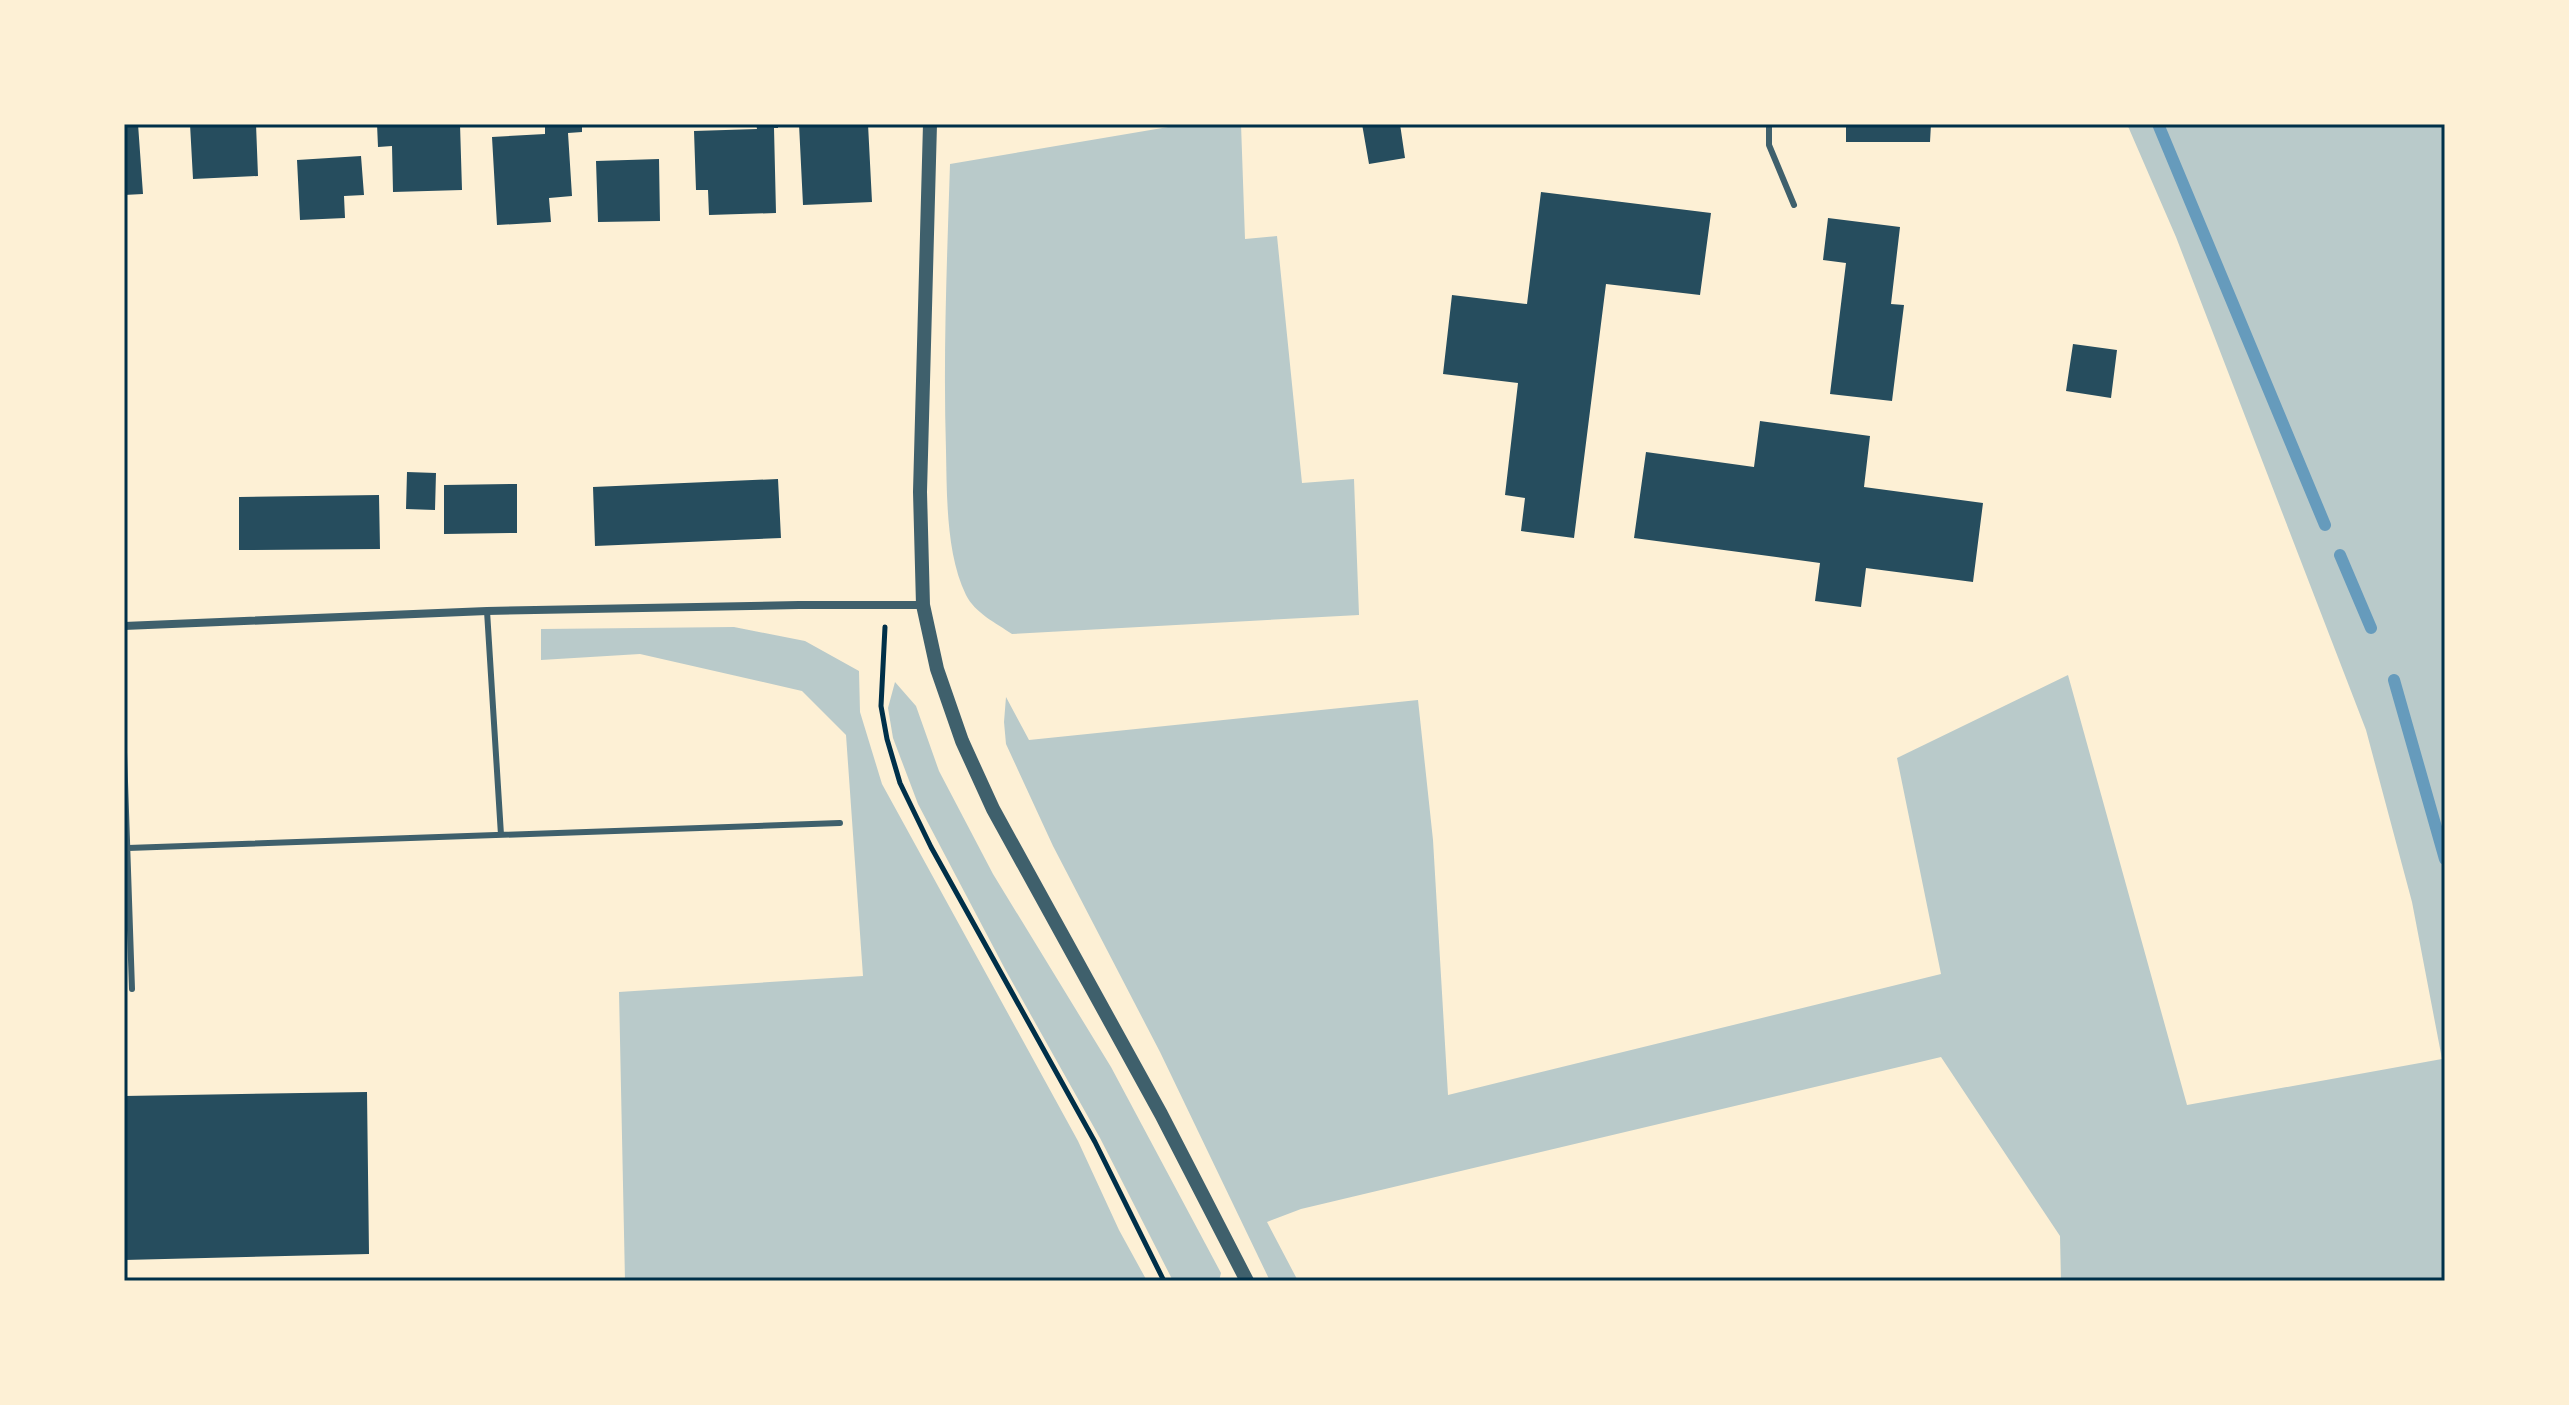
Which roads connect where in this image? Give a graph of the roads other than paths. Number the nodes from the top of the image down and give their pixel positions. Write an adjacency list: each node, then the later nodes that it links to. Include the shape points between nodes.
1 (930, 124): 4 (street, via 920,492)
2 (1769, 124): 3 (lane, via 1769,145)
3 (1794, 205)
4 (923, 605): 5 (street); 12 (street, via 937,669 993,809)
5 (487, 611): 6 (street); 9 (lane)
6 (124, 626)
7 (124, 752): 10 (lane)
8 (840, 823): 9 (lane)
9 (501, 835): 10 (lane)
10 (128, 848): 11 (lane)
11 (132, 989)
12 (1247, 1281)

